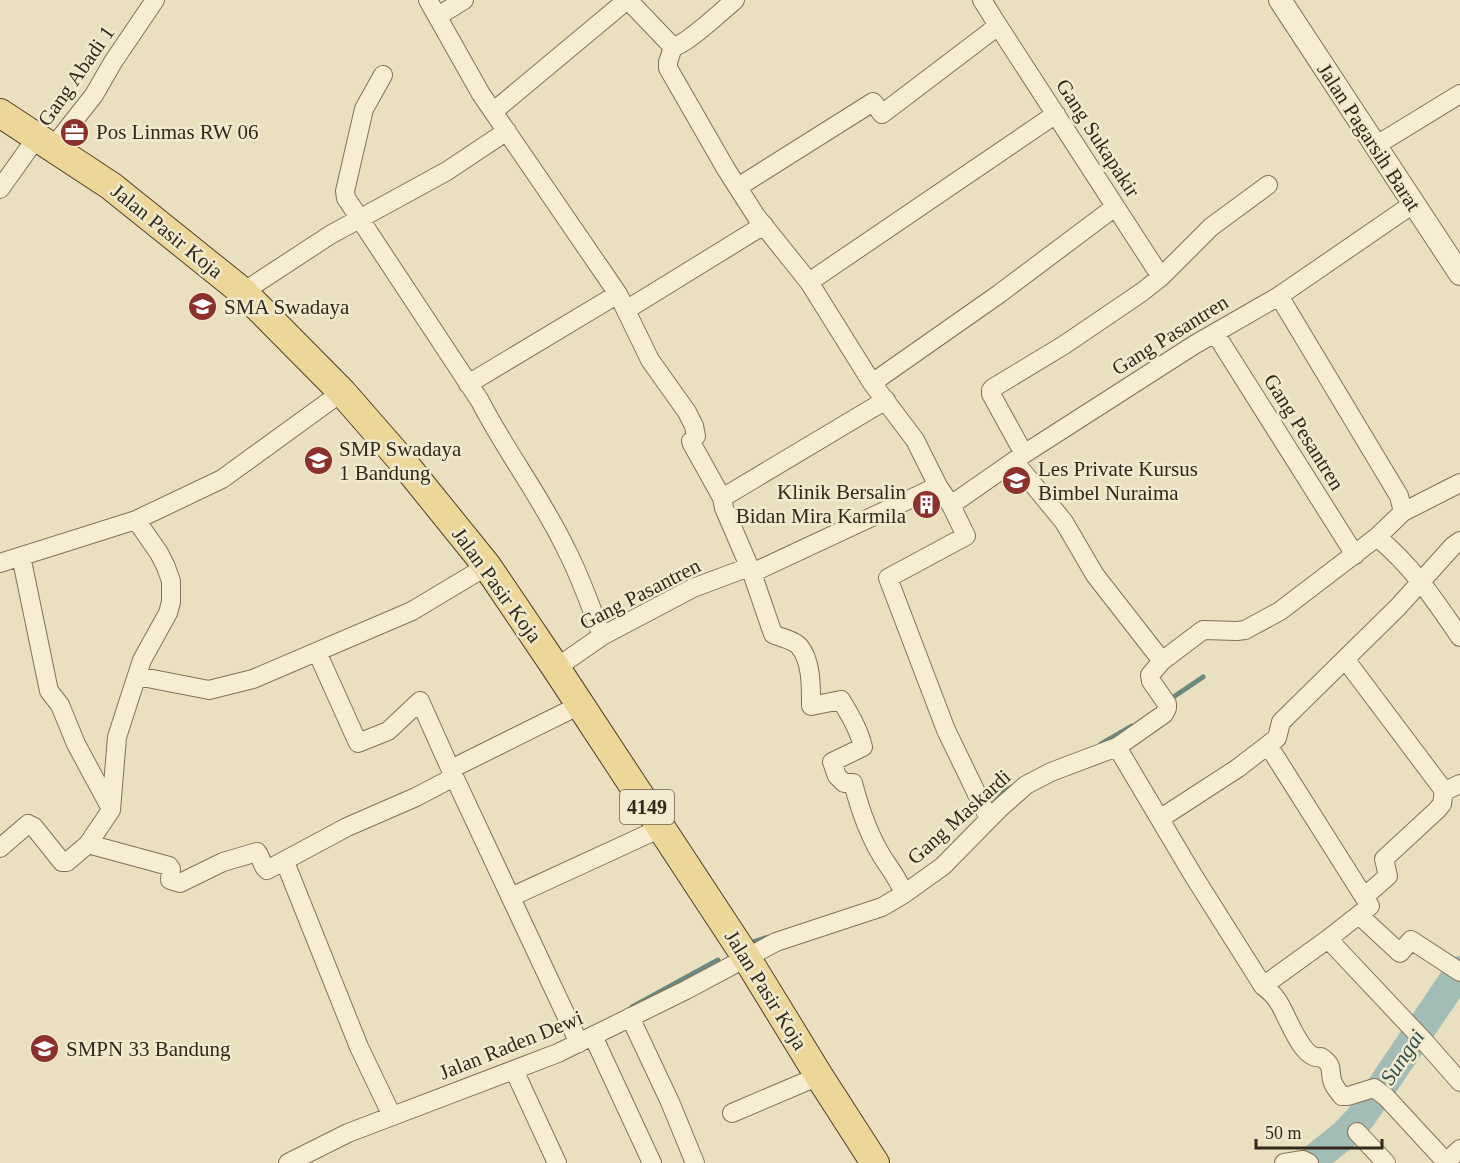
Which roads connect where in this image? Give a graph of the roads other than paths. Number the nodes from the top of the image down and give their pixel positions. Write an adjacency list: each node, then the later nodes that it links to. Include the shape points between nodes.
1 (155, 0): 16 (street, Gang Abadi 1, via 94,96)
2 (464, 0): 7 (street)
3 (628, 0): 9 (street); 12 (street)
4 (735, 0): 9 (street)
5 (982, 0): 8 (street, Gang Sukapakir)
6 (1280, 0): 17 (street, Jalan Pagarsih Barat)
7 (433, 8): 12 (street)
8 (997, 24): 14 (street, Gang Sukapakir); 19 (street, via 882,114 873,102)
9 (673, 47): 19 (street, via 668,68)
10 (383, 75): 23 (street, via 364,109 345,191)
11 (1460, 94): 17 (street)
12 (494, 111): 15 (street)
13 (0, 113): 16 (main road, Jalan Pasir Koja / 4149)
14 (1056, 114): 22 (street, Gang Sukapakir); 27 (street)
15 (507, 131): 23 (street, via 441,174); 30 (street)
16 (45, 142): 20 (street, Gang Abadi 1); 28 (main road, Jalan Pasir Koja / 4149, via 111,186)
17 (1375, 146): 21 (street, Jalan Pagarsih Barat)
18 (1268, 185): 26 (street, via 1211,227)
19 (738, 187): 24 (street)
20 (0, 189)
21 (1413, 204): 25 (street, Jalan Pagarsih Barat); 29 (street, Gang Pasantren)
22 (1115, 207): 26 (street, Gang Sukapakir); 32 (street)
23 (359, 219): 28 (street); 33 (street)
24 (764, 225): 27 (street); 30 (street)
25 (1460, 274)
26 (1161, 278): 36 (street, via 991,390)
27 (809, 282): 32 (street)
28 (243, 292): 34 (main road, Jalan Pasir Koja / 4149)
29 (1279, 296): 31 (street, Gang Pasantren); 41 (street, via 1399,496)
30 (622, 302): 33 (street); 39 (street, via 650,360 687,412 696,436 692,444)
31 (1215, 333): 36 (street, Gang Pasantren); 45 (street, Gang Pesantren)
32 (872, 383): 35 (street)
33 (468, 384): 51 (street, via 568,551)
34 (342, 392): 42 (street, via 222,479); 48 (main road, Jalan Pasir Koja / 4149)
35 (886, 400): 38 (street, via 915,440); 39 (street)
36 (1019, 457): 40 (street, Gang Pasantren); 55 (street, via 1095,575)
37 (1460, 483): 41 (street)
38 (938, 486): 40 (street); 49 (street, Gang Pasantren)
39 (722, 498): 49 (street)
40 (951, 505): 65 (street, via 966,536 888,578 946,730)
41 (1402, 512): 43 (street)
42 (136, 520): 46 (street); 57 (street, via 159,553 172,592 168,613)
43 (1377, 537): 45 (street); 50 (street)
44 (1460, 541): 50 (street)
45 (1355, 555): 55 (street, via 1280,611 1237,632 1203,630)
46 (21, 556): 47 (street); 63 (street, via 49,691 60,705)
47 (0, 563)
48 (487, 566): 53 (street, via 412,611); 56 (main road, Jalan Pasir Koja / 4149)
49 (751, 570): 51 (street, Gang Pasantren, via 693,588); 70 (street, via 773,634 800,647 811,684 811,706 841,700 860,735 863,747 832,762 837,776 844,783 853,783 863,820)
50 (1422, 581): 52 (street); 54 (street)
51 (602, 636): 56 (street, Gang Pasantren)
52 (1460, 637)
53 (317, 652): 57 (street, via 254,679 209,690); 61 (street, via 358,743 388,731 419,701)
54 (1345, 659): 59 (street, via 1281,722 1279,736); 62 (street)
55 (1162, 661): 60 (street, Gang Maskardi, via 1150,675 1167,704 1164,714)
56 (556, 668): 58 (main road, Jalan Pasir Koja / 4149)
57 (137, 676): 63 (street, via 117,738)
58 (580, 705): 61 (street, via 455,767); 66 (main road, Jalan Pasir Koja / 4149)
59 (1268, 745): 64 (street); 72 (street)
60 (1117, 747): 64 (street); 65 (street, Gang Maskardi, via 1026,785)
61 (452, 773): 69 (street, via 416,797 347,827); 71 (street)
62 (1449, 792): 72 (street, via 1437,810 1384,859 1388,876)
63 (111, 810): 67 (street)
64 (1161, 818): 77 (street)
65 (989, 819): 70 (street, Gang Maskardi, via 943,866)
66 (661, 828): 71 (street); 75 (main road, Jalan Pasir Koja / 4149)
67 (88, 844): 68 (street, via 62,862 28,824); 69 (street, via 169,866 170,880 180,883 223,862 257,852 267,870)
68 (0, 848)
69 (285, 862): 84 (street, via 359,1047)
70 (904, 894): 75 (street, Gang Maskardi, via 882,907 776,942)
71 (511, 897): 79 (street)
72 (1364, 897): 73 (street, via 1370,906)
73 (1360, 916): 74 (street); 76 (street, via 1400,953 1411,940)
74 (1328, 939): 77 (street); 82 (street)
75 (746, 957): 78 (street, Jalan Raden Dewi); 81 (main road, Jalan Pasir Koja / 4149)
76 (1458, 970)
77 (1263, 986): 96 (street, via 1272,992 1302,1047 1310,1055 1327,1061 1338,1090 1348,1096 1380,1092)
78 (630, 1017): 79 (street, Jalan Raden Dewi); 92 (street)
79 (586, 1040): 80 (street, Jalan Raden Dewi); 91 (street)
80 (514, 1071): 84 (street, Jalan Raden Dewi); 90 (street)
81 (819, 1076): 83 (street); 93 (main road, Jalan Pasir Koja / 4149)
82 (1460, 1082)
83 (732, 1113)
84 (392, 1116): 87 (street, Jalan Raden Dewi, via 348,1133)
85 (1357, 1132): 95 (street)
86 (1460, 1149): 96 (street)
87 (322, 1155): 89 (street, Jalan Raden Dewi)
88 (1308, 1161): 94 (street)
89 (288, 1163)
90 (557, 1163)
91 (652, 1163)
92 (695, 1163)
93 (875, 1163)
94 (1284, 1163)
95 (1386, 1163)
96 (1445, 1163)

